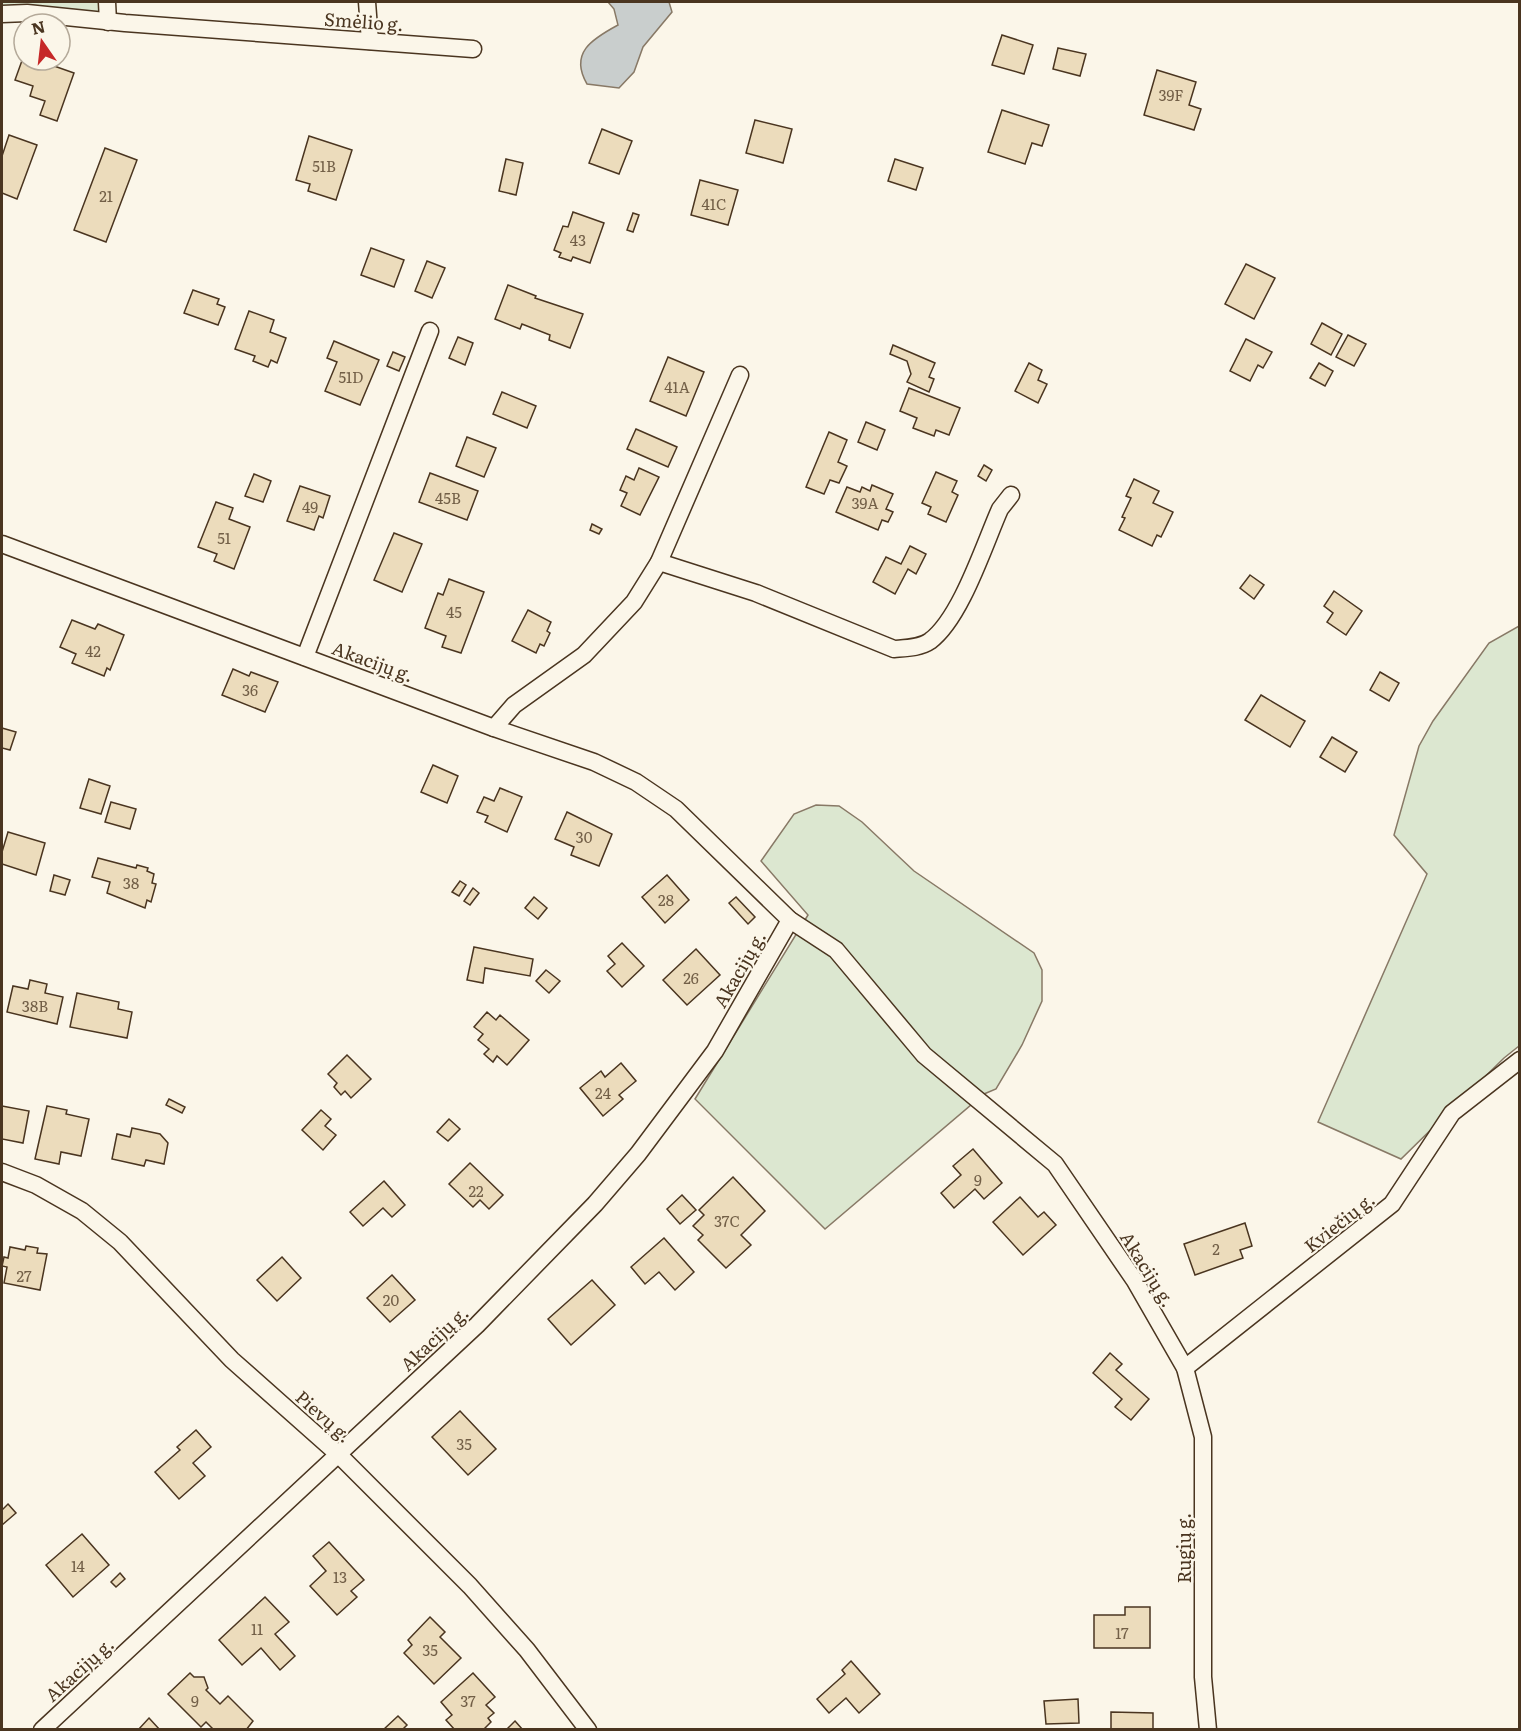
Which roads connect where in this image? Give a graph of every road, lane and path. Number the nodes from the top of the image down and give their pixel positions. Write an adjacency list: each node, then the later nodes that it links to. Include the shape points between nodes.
1 (107, 2): 4 (street)
2 (367, 2): 5 (street)
3 (2, 14): 4 (street, Smėlio g.)
4 (108, 22): 5 (street, Smėlio g.)
5 (370, 41): 6 (street, Smėlio g.)
6 (473, 50)
7 (430, 331): 12 (street)
8 (740, 375): 11 (street)
9 (1011, 495): 11 (street, via 1000,508 952,618 928,642 912,648 894,649 756,593)
10 (2, 544): 12 (street, Akacijų g.)
11 (659, 562): 13 (street, via 634,602 584,655 514,705)
12 (305, 657): 13 (street, Akacijų g.)
13 (494, 728): 14 (street, Akacijų g., via 594,762 636,782 676,809)
14 (790, 920): 17 (street, Akacijų g., via 836,950 924,1055 1055,1164 1135,1281); 18 (street, Akacijų g., via 715,1051 638,1154 477,1325)
15 (1520, 1060): 17 (street, Kviečių g., via 1452,1113 1392,1204)
16 (2, 1172): 18 (street, Pievų g., via 36,1185 82,1211 120,1242 232,1360)
17 (1185, 1368): 21 (street, Rugių g., via 1203,1437 1203,1677)
18 (339, 1455): 19 (street, Akacijų g.); 20 (street, Pievų g., via 470,1586 527,1650)
19 (42, 1730)
20 (588, 1730)
21 (1208, 1730)

